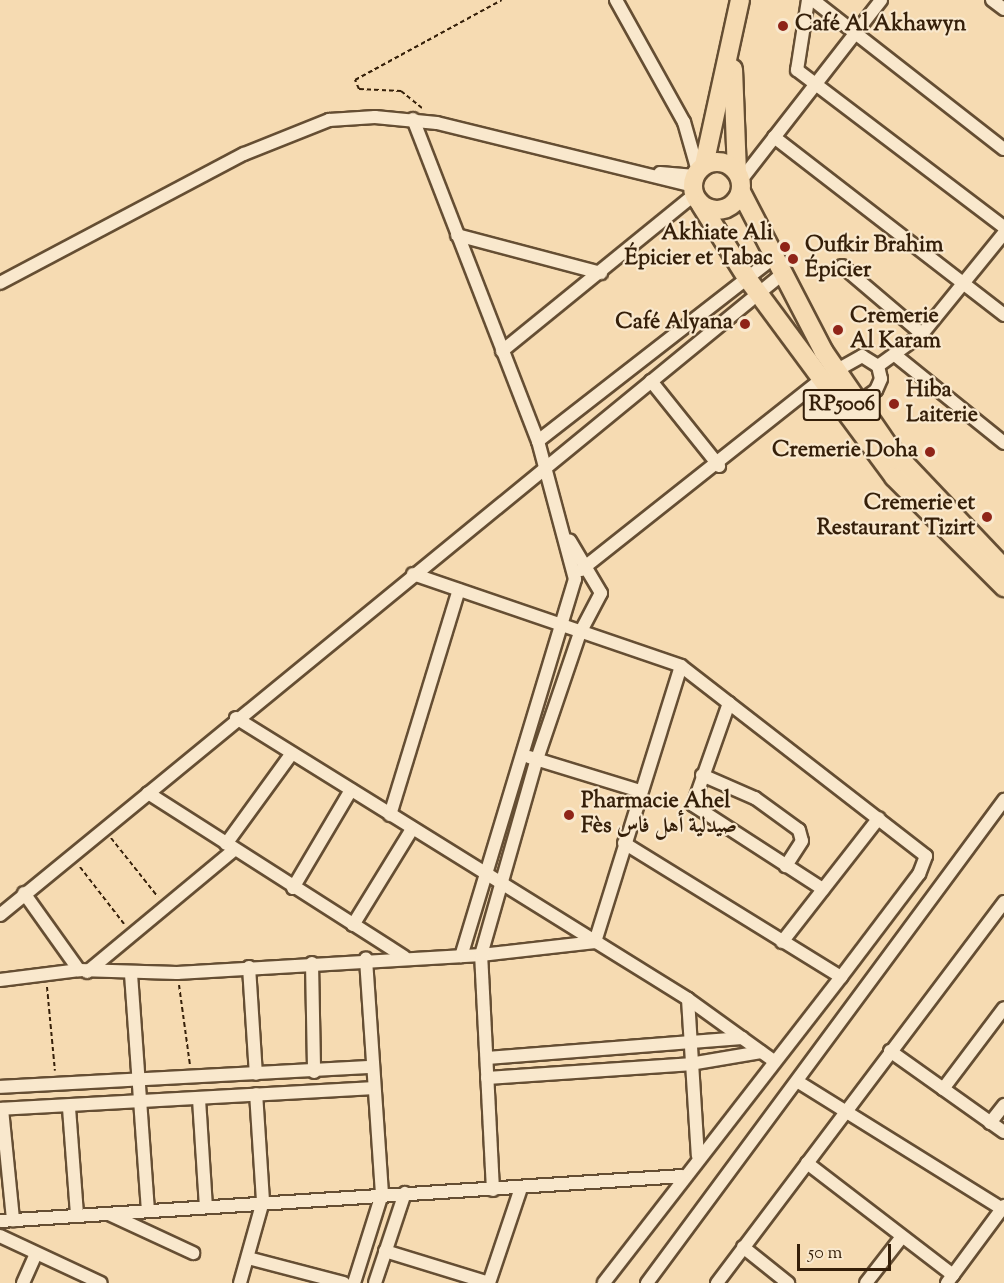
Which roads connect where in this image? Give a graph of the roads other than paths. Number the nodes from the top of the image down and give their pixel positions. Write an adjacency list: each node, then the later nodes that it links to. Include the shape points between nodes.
1 (616, 0): 15 (street, via 684,122)
2 (740, 0): 8 (main road, RP5006)
3 (808, 0): 10 (street, via 794,65)
4 (813, 0): 9 (street)
5 (881, 0): 9 (street)
6 (992, 0): 7 (street)
7 (1004, 9)
8 (732, 32): 14 (main road, RP5006); 15 (main road, RP5006)
9 (857, 33): 10 (street); 13 (street)
10 (816, 84): 12 (street); 16 (street)
11 (413, 119): 15 (street); 18 (street); 23 (street, via 329,120 290,133)
12 (774, 137): 14 (street); 24 (street)
13 (1004, 149)
14 (740, 182): 15 (main road, via 726,163); 15 (main road, via 724,210); 20 (main road, RP5006)
15 (697, 183): 21 (street); 22 (main road, RP5006)
16 (1004, 227)
17 (1004, 232): 24 (street)
18 (457, 235): 21 (street); 28 (street)
19 (842, 266): 27 (street)
20 (776, 267): 22 (street); 25 (street); 31 (main road, RP5006)
21 (601, 273): 28 (street)
22 (747, 279): 25 (main road, RP5006); 34 (street)
23 (0, 283)
24 (963, 284): 26 (street); 27 (street)
25 (759, 293): 31 (main road, RP5006); 32 (street)
26 (1004, 315)
27 (922, 334): 29 (street)
28 (502, 351): 34 (street)
29 (895, 355): 30 (street); 35 (street)
30 (878, 366): 31 (street, via 862,356); 33 (street, via 879,385)
31 (830, 374): 33 (main road, RP5006); 37 (street)
32 (651, 381): 36 (street); 37 (street)
33 (852, 407): 40 (main road, RP5006, via 925,491); 43 (main road, RP5006, via 919,505)
34 (538, 441): 36 (street)
35 (1004, 443)
36 (544, 466): 38 (street); 42 (street)
37 (719, 466): 39 (street)
38 (567, 537): 39 (street); 41 (street)
39 (589, 567): 41 (street); 46 (street, via 601,593)
40 (1004, 568)
41 (574, 573): 45 (street)
42 (413, 574): 44 (street); 49 (street)
43 (1004, 587)
44 (459, 590): 45 (street); 58 (street)
45 (563, 626): 46 (street); 51 (street)
46 (580, 633): 47 (street); 52 (street)
47 (681, 666): 48 (street); 55 (street)
48 (729, 703): 53 (street); 59 (street)
49 (236, 718): 50 (street); 56 (street)
50 (292, 753): 54 (street); 62 (street)
51 (522, 755): 52 (street); 64 (street)
52 (537, 759): 55 (street); 65 (street)
53 (702, 775): 63 (street, via 694,808); 63 (street, via 755,798 799,830 802,841)
54 (351, 790): 58 (street); 66 (street)
55 (640, 791): 61 (street)
56 (148, 793): 62 (street); 68 (street)
57 (1004, 800): 98 (street)
58 (390, 815): 60 (street)
59 (879, 818): 67 (street); 82 (street, via 920,847 926,859)
60 (412, 829): 64 (street); 71 (street)
61 (624, 843): 72 (street); 73 (street)
62 (230, 847): 66 (street); 80 (street, via 166,908)
63 (786, 866): 67 (street)
64 (484, 876): 65 (street); 75 (street)
65 (498, 884): 72 (street); 74 (street)
66 (293, 888): 71 (street)
67 (823, 889): 73 (street)
68 (24, 893): 70 (street); 80 (street)
69 (1004, 902): 88 (street)
70 (0, 915)
71 (353, 925): 76 (street)
72 (595, 942): 74 (street); 84 (street)
73 (782, 942): 82 (street)
74 (481, 955): 75 (street); 90 (street)
75 (461, 956): 76 (street)
76 (405, 958): 77 (street)
77 (366, 959): 78 (street); 93 (street)
78 (312, 963): 79 (street); 94 (street)
79 (249, 967): 81 (street); 95 (street)
80 (83, 971): 81 (street); 83 (street)
81 (131, 974): 97 (street)
82 (841, 977): 91 (street)
83 (0, 980)
84 (687, 999): 86 (street); 87 (street)
85 (1004, 1008): 101 (street)
86 (742, 1038): 87 (street); 89 (street)
87 (689, 1046): 90 (street); 92 (street)
88 (890, 1051): 101 (street); 108 (street)
89 (761, 1052): 91 (street); 92 (street)
90 (487, 1058): 96 (street)
91 (774, 1061): 111 (street)
92 (690, 1064): 96 (street); 111 (street)
93 (371, 1067): 94 (street); 100 (street)
94 (314, 1072): 95 (street)
95 (256, 1074): 97 (street)
96 (487, 1078): 115 (street)
97 (137, 1082): 99 (street); 104 (street)
98 (800, 1083): 108 (street); 142 (street)
99 (0, 1087)
100 (373, 1088): 102 (street); 117 (street)
101 (943, 1089): 109 (street)
102 (256, 1094): 103 (street); 118 (street)
103 (200, 1099): 104 (street); 119 (street)
104 (139, 1103): 106 (street); 121 (street)
105 (1004, 1105): 109 (street)
106 (69, 1108): 107 (street); 123 (street)
107 (1, 1109): 124 (street)
108 (845, 1111): 112 (street); 120 (street)
109 (990, 1123): 110 (street)
110 (1004, 1132)
111 (698, 1156): 113 (street)
112 (807, 1163): 127 (street); 128 (street)
113 (683, 1176): 114 (street); 141 (street)
114 (521, 1188): 115 (street); 140 (street)
115 (493, 1190): 116 (street)
116 (405, 1193): 117 (street); 129 (street)
117 (382, 1194): 118 (street); 138 (street)
118 (263, 1201): 119 (street); 132 (street)
119 (206, 1206): 121 (street)
120 (1003, 1208): 133 (street)
121 (148, 1210): 122 (street)
122 (108, 1213): 123 (street); 130 (street)
123 (77, 1215): 124 (street)
124 (14, 1220): 125 (street)
125 (0, 1221)
126 (0, 1236): 131 (street)
127 (901, 1238): 133 (street); 145 (street)
128 (743, 1247): 143 (street); 144 (street)
129 (385, 1251): 139 (street); 140 (street)
130 (193, 1253)
131 (36, 1254): 134 (street); 135 (street)
132 (248, 1258): 136 (street); 137 (street)
133 (950, 1279)
134 (23, 1283)
135 (101, 1283)
136 (240, 1283)
137 (344, 1283)
138 (354, 1283)
139 (375, 1283)
140 (489, 1283)
141 (604, 1283)
142 (647, 1283)
143 (717, 1283)
144 (788, 1283)
145 (866, 1283)

